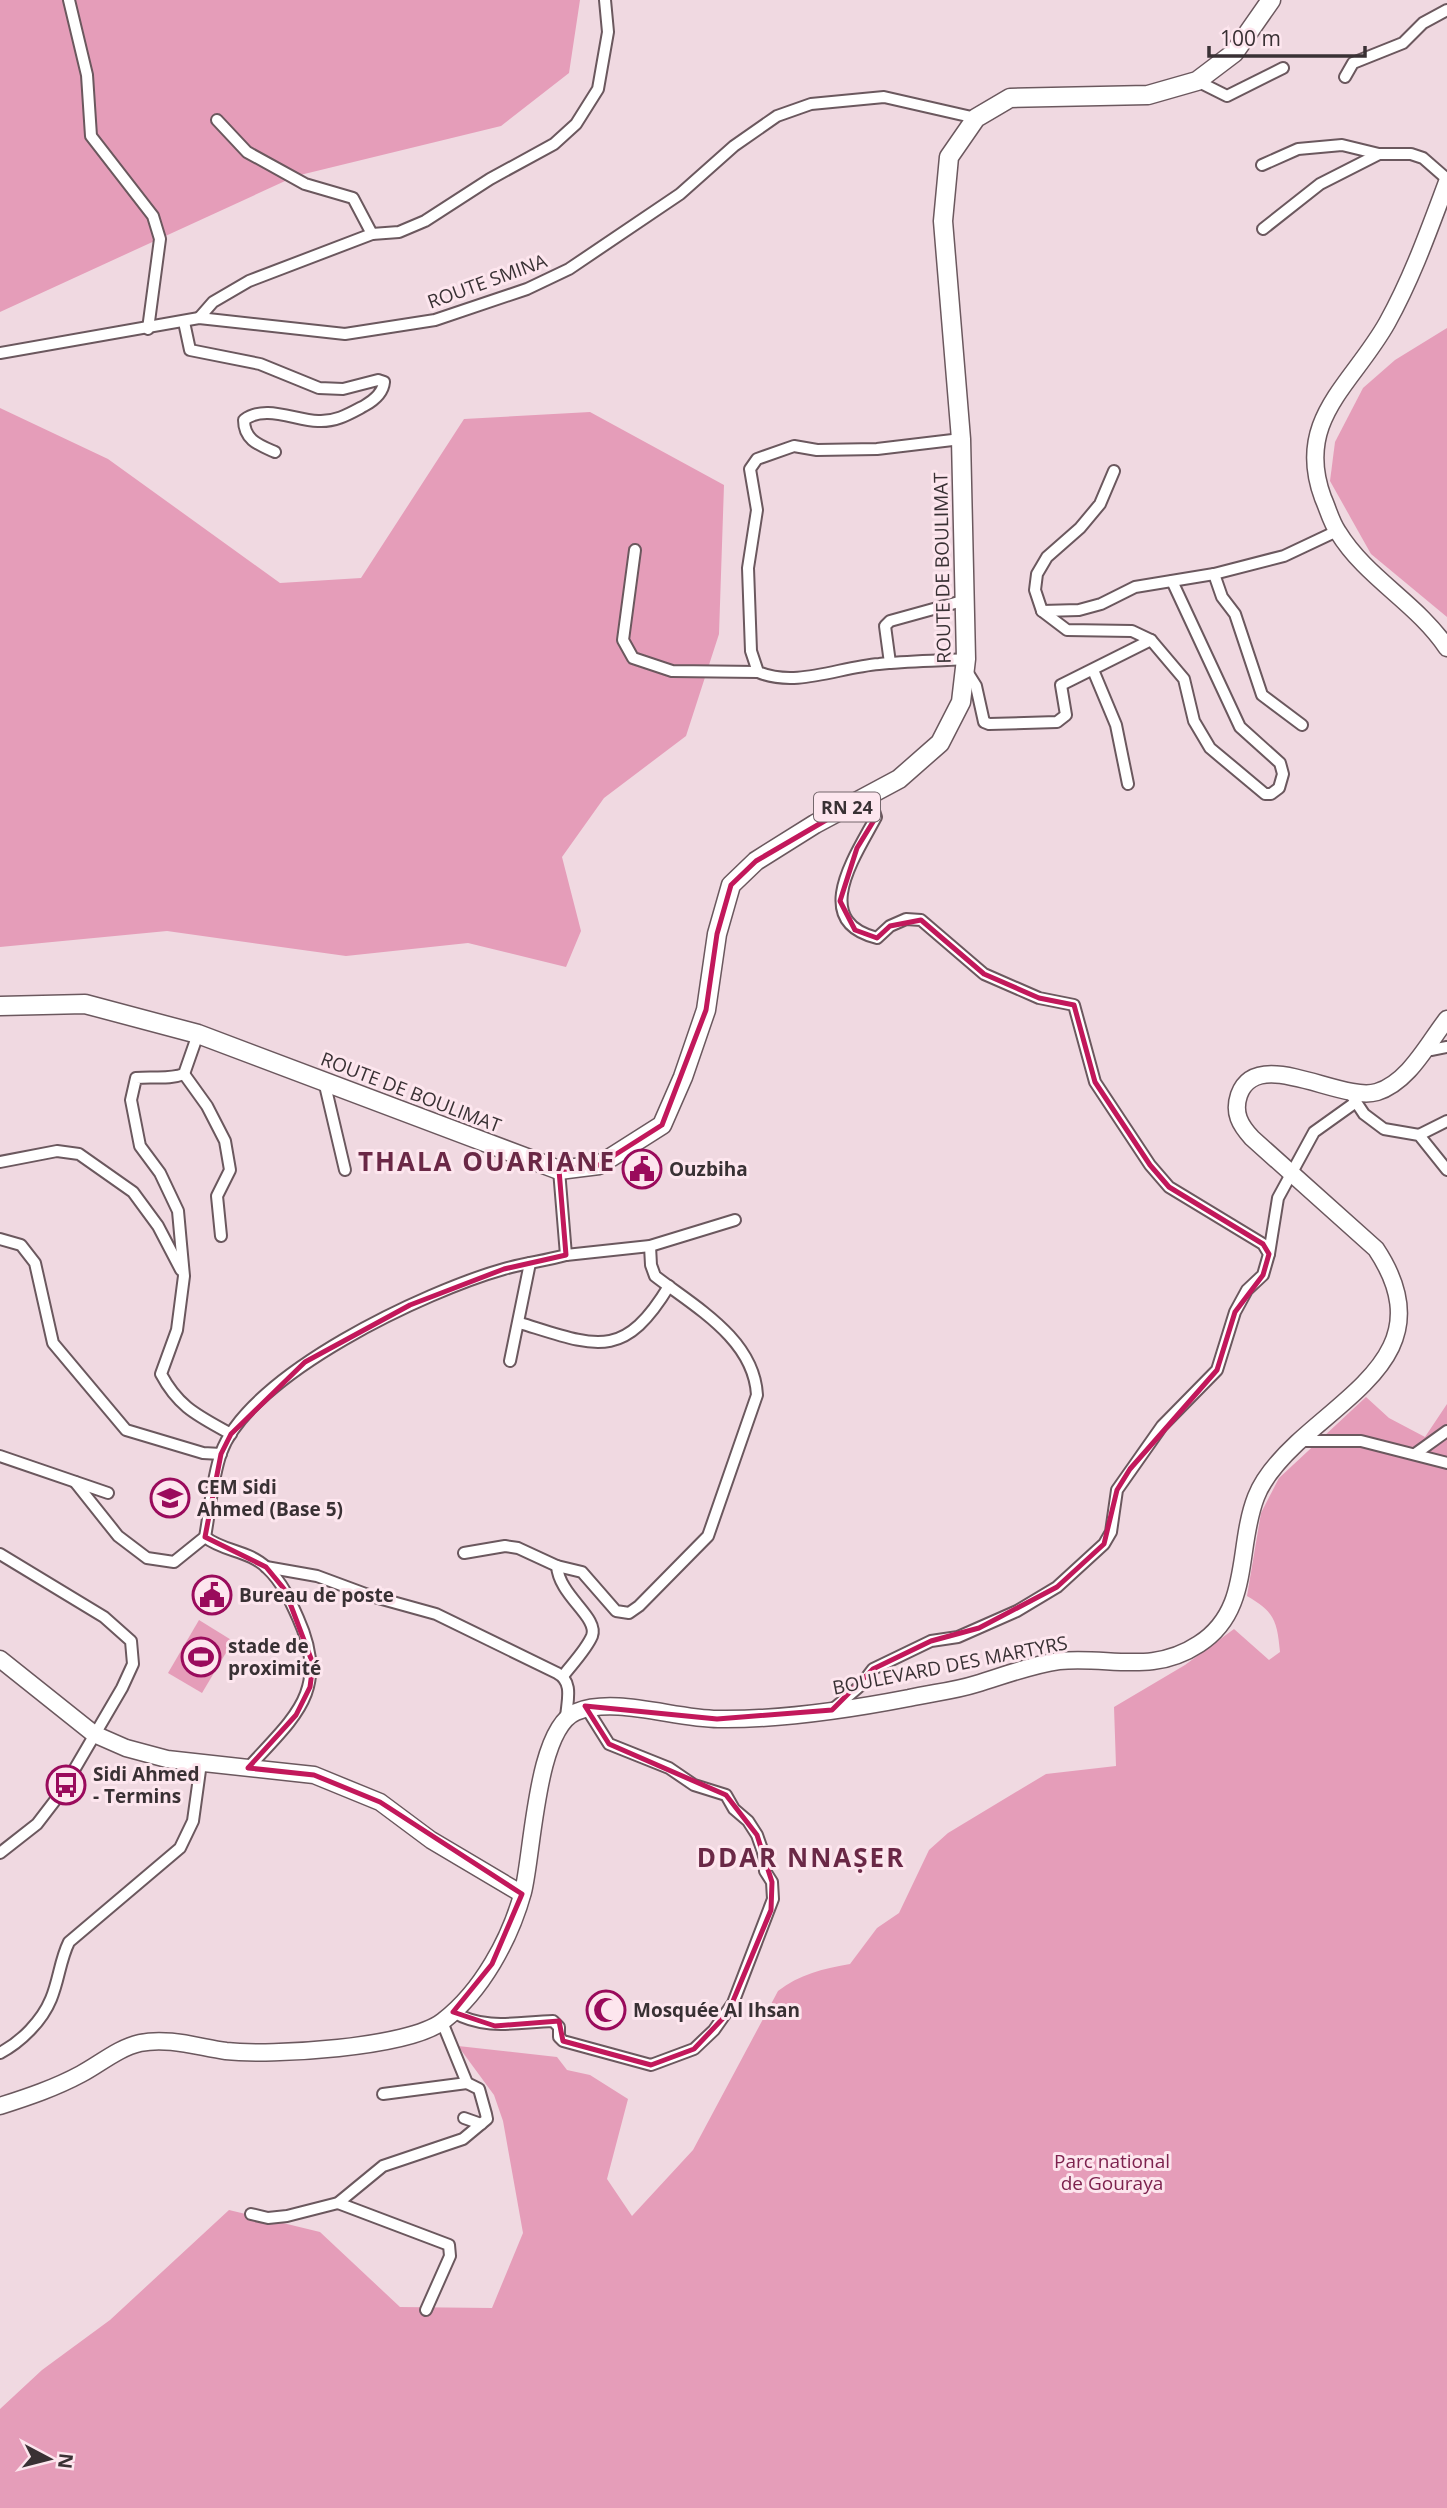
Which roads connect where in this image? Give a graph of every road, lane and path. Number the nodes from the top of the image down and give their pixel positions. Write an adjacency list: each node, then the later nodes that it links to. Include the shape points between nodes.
1 (69, 0): 17 (street, via 87,75 90,135 153,216 160,239)
2 (605, 0): 14 (street, via 608,32 598,89 576,124 554,144 425,221 399,232)
3 (1271, 0): 7 (main road, ROUTE DE BOULIMAT / RN 24, via 1234,53)
4 (1447, 10): 6 (street, via 1423,23 1403,43 1353,63)
5 (1283, 68): 7 (street, via 1227,96)
6 (1345, 77)
7 (1197, 81): 8 (main road, ROUTE DE BOULIMAT / RN 24, via 1148,95 1010,98)
8 (975, 118): 15 (street, ROUTE SMINA, via 884,97 811,104 777,116 734,146 680,194 569,269 527,289 435,320 345,334); 19 (main road, ROUTE DE BOULIMAT / RN 24, via 949,157 943,221)
9 (217, 120): 14 (street, via 247,152 305,184 353,198)
10 (1380, 155): 11 (street, via 1342,145 1297,149); 12 (street, via 1423,158); 13 (street, via 1320,184)
11 (1262, 165)
12 (1447, 180): 22 (main road, via 1398,302 1335,395 1318,429 1314,457 1318,483)
13 (1263, 229)
14 (372, 234): 15 (street, via 249,281 213,302)
15 (199, 318): 16 (street, ROUTE SMINA)
16 (184, 322): 17 (street, ROUTE SMINA); 20 (street, via 190,350 260,364 318,388 384,382 372,401 341,419 319,421 271,413 252,414 244,420 244,431 253,442)
17 (148, 329): 18 (street, ROUTE SMINA)
18 (0, 353)
19 (961, 439): 26 (main road, ROUTE DE BOULIMAT / RN 24); 33 (street, via 877,449 794,446 757,459 750,469 757,510 748,568 751,651)
20 (275, 452)
21 (1114, 471): 27 (street, via 1100,504 1047,557 1037,574 1035,590)
22 (1338, 532): 24 (street, via 1284,556); 29 (main road, via 1368,569 1433,626)
23 (635, 550): 33 (street, via 623,640 633,658 672,671)
24 (1214, 575): 25 (street); 34 (street, via 1235,614 1262,695)
25 (1172, 581): 27 (street, via 1135,587 1079,610); 28 (street, via 1240,727 1280,763 1279,788 1265,794 1210,748 1194,721 1184,679)
26 (966, 600): 30 (street, via 890,621 886,626); 31 (main road, ROUTE DE BOULIMAT / RN 24)
27 (1042, 611): 28 (street, via 1067,630 1132,631)
28 (1151, 639): 32 (street)
29 (1447, 648)
30 (890, 663): 31 (street); 33 (street, via 794,680)
31 (965, 664): 32 (street, via 976,685 984,722 989,724 1064,720 1061,685); 36 (main road, ROUTE DE BOULIMAT / RN 24, via 961,702 940,743 899,779)
32 (1093, 670): 35 (street, via 1116,724)
33 (758, 672)
34 (1302, 725)
35 (1128, 784)
36 (869, 795): 49 (main road, ROUTE DE BOULIMAT / RN 24, via 755,861 732,885 717,934 706,1010 662,1125 599,1164); 56 (street, via 876,817 857,848 841,901 855,930 877,938 906,919 921,920 984,974 1039,998 1074,1005 1095,1082 1150,1165 1169,1187 1263,1244)
37 (0, 1006): 39 (main road, ROUTE DE BOULIMAT / RN 24, via 85,1004)
38 (1447, 1019): 41 (main road, BOULEVARD DES MARTYRS)
39 (198, 1034): 42 (street); 43 (main road, ROUTE DE BOULIMAT / RN 24)
40 (1447, 1047): 41 (street)
41 (1424, 1048): 44 (main road, BOULEVARD DES MARTYRS, via 1391,1086)
42 (184, 1074): 53 (street, via 225,1141 230,1170 217,1196); 59 (street, via 170,1080 136,1078 131,1100 140,1146 160,1172 178,1211)
43 (324, 1081): 48 (street); 49 (main road, ROUTE DE BOULIMAT / RN 24)
44 (1353, 1098): 46 (street, via 1364,1114 1384,1129); 51 (street, via 1314,1132); 51 (main road, BOULEVARD DES MARTYRS, via 1296,1076 1259,1076 1245,1082 1236,1112 1241,1126)
45 (1447, 1121): 46 (street)
46 (1419, 1135): 50 (street)
47 (0, 1162): 59 (street, via 57,1151 79,1154 133,1192 158,1226)
48 (345, 1170)
49 (559, 1170): 57 (street)
50 (1447, 1170)
51 (1292, 1173): 56 (street, via 1278,1198); 65 (main road, BOULEVARD DES MARTYRS, via 1376,1250 1391,1271 1400,1319 1392,1349 1375,1374)
52 (736, 1220): 55 (street)
53 (221, 1236)
54 (0, 1239): 66 (street, via 21,1245 35,1263 53,1343 126,1430)
55 (650, 1246): 57 (street); 60 (street, via 655,1276)
56 (1269, 1254): 80 (street, via 1263,1275 1247,1290 1235,1312 1217,1370 1163,1426 1117,1490 1111,1532 1104,1544 1057,1587 1017,1611 958,1637 932,1641 873,1669)
57 (566, 1255): 58 (street)
58 (530, 1263): 61 (street); 64 (street, via 410,1305 305,1362 271,1390)
59 (184, 1276): 64 (street, via 177,1330 161,1374 173,1397)
60 (669, 1286): 61 (street, via 651,1316 624,1338 609,1343 574,1340); 75 (street, via 720,1325 741,1349 757,1383 757,1395 708,1536 629,1613 616,1611 582,1572)
61 (520, 1323): 62 (street)
62 (510, 1361)
63 (1447, 1431): 67 (street)
64 (231, 1434): 66 (street)
65 (1299, 1441): 67 (street, via 1361,1441); 80 (main road, BOULEVARD DES MARTYRS, via 1256,1497 1238,1593 1224,1622 1202,1643 1172,1659 1144,1664 1060,1661 974,1685)
66 (221, 1454): 72 (street)
67 (1415, 1454): 69 (street)
68 (0, 1456): 70 (street)
69 (1447, 1463)
70 (75, 1482): 71 (street); 72 (street, via 118,1536 147,1558 174,1562)
71 (108, 1493)
72 (205, 1537): 76 (street, via 216,1546 248,1554)
73 (464, 1553): 75 (street, via 505,1546)
74 (0, 1554): 82 (street, via 104,1617 131,1642 133,1664)
75 (557, 1566): 78 (street, via 560,1584 591,1620 593,1629)
76 (266, 1567): 78 (street, via 317,1576 436,1614); 84 (street, via 285,1590 313,1664 310,1687 296,1715)
77 (0, 1659): 82 (main road)
78 (563, 1676): 81 (street, via 569,1689)
79 (587, 1709): 80 (main road, BOULEVARD DES MARTYRS, via 610,1706 717,1719); 81 (main road, BOULEVARD DES MARTYRS); 87 (street, via 609,1744 669,1768 694,1785 723,1792 757,1835 773,1899 733,2003 694,2049 651,2065 563,2042 553,2021 495,2026)
80 (832, 1710)
81 (566, 1718): 86 (main road, via 551,1742)
82 (94, 1734): 83 (main road, via 136,1751); 85 (street, via 37,1824)
83 (201, 1763): 84 (main road); 88 (street, via 192,1821 180,1848 69,1942 59,1961 52,1998 38,2022)
84 (248, 1768): 86 (main road, via 314,1775 380,1802 431,1840)
85 (0, 1853)
86 (522, 1894): 87 (main road, via 492,1964)
87 (448, 2017): 89 (street); 91 (main road, via 414,2034 309,2052 272,2054 165,2041 138,2043 52,2088)
88 (0, 2053)
89 (467, 2083): 90 (street); 93 (street, via 479,2089 486,2114)
90 (383, 2094)
91 (0, 2106)
92 (464, 2118): 93 (street)
93 (481, 2124): 94 (street, via 463,2139 383,2166)
94 (338, 2203): 95 (street, via 287,2216); 96 (street, via 449,2245 450,2256)
95 (251, 2214)
96 (426, 2310)

